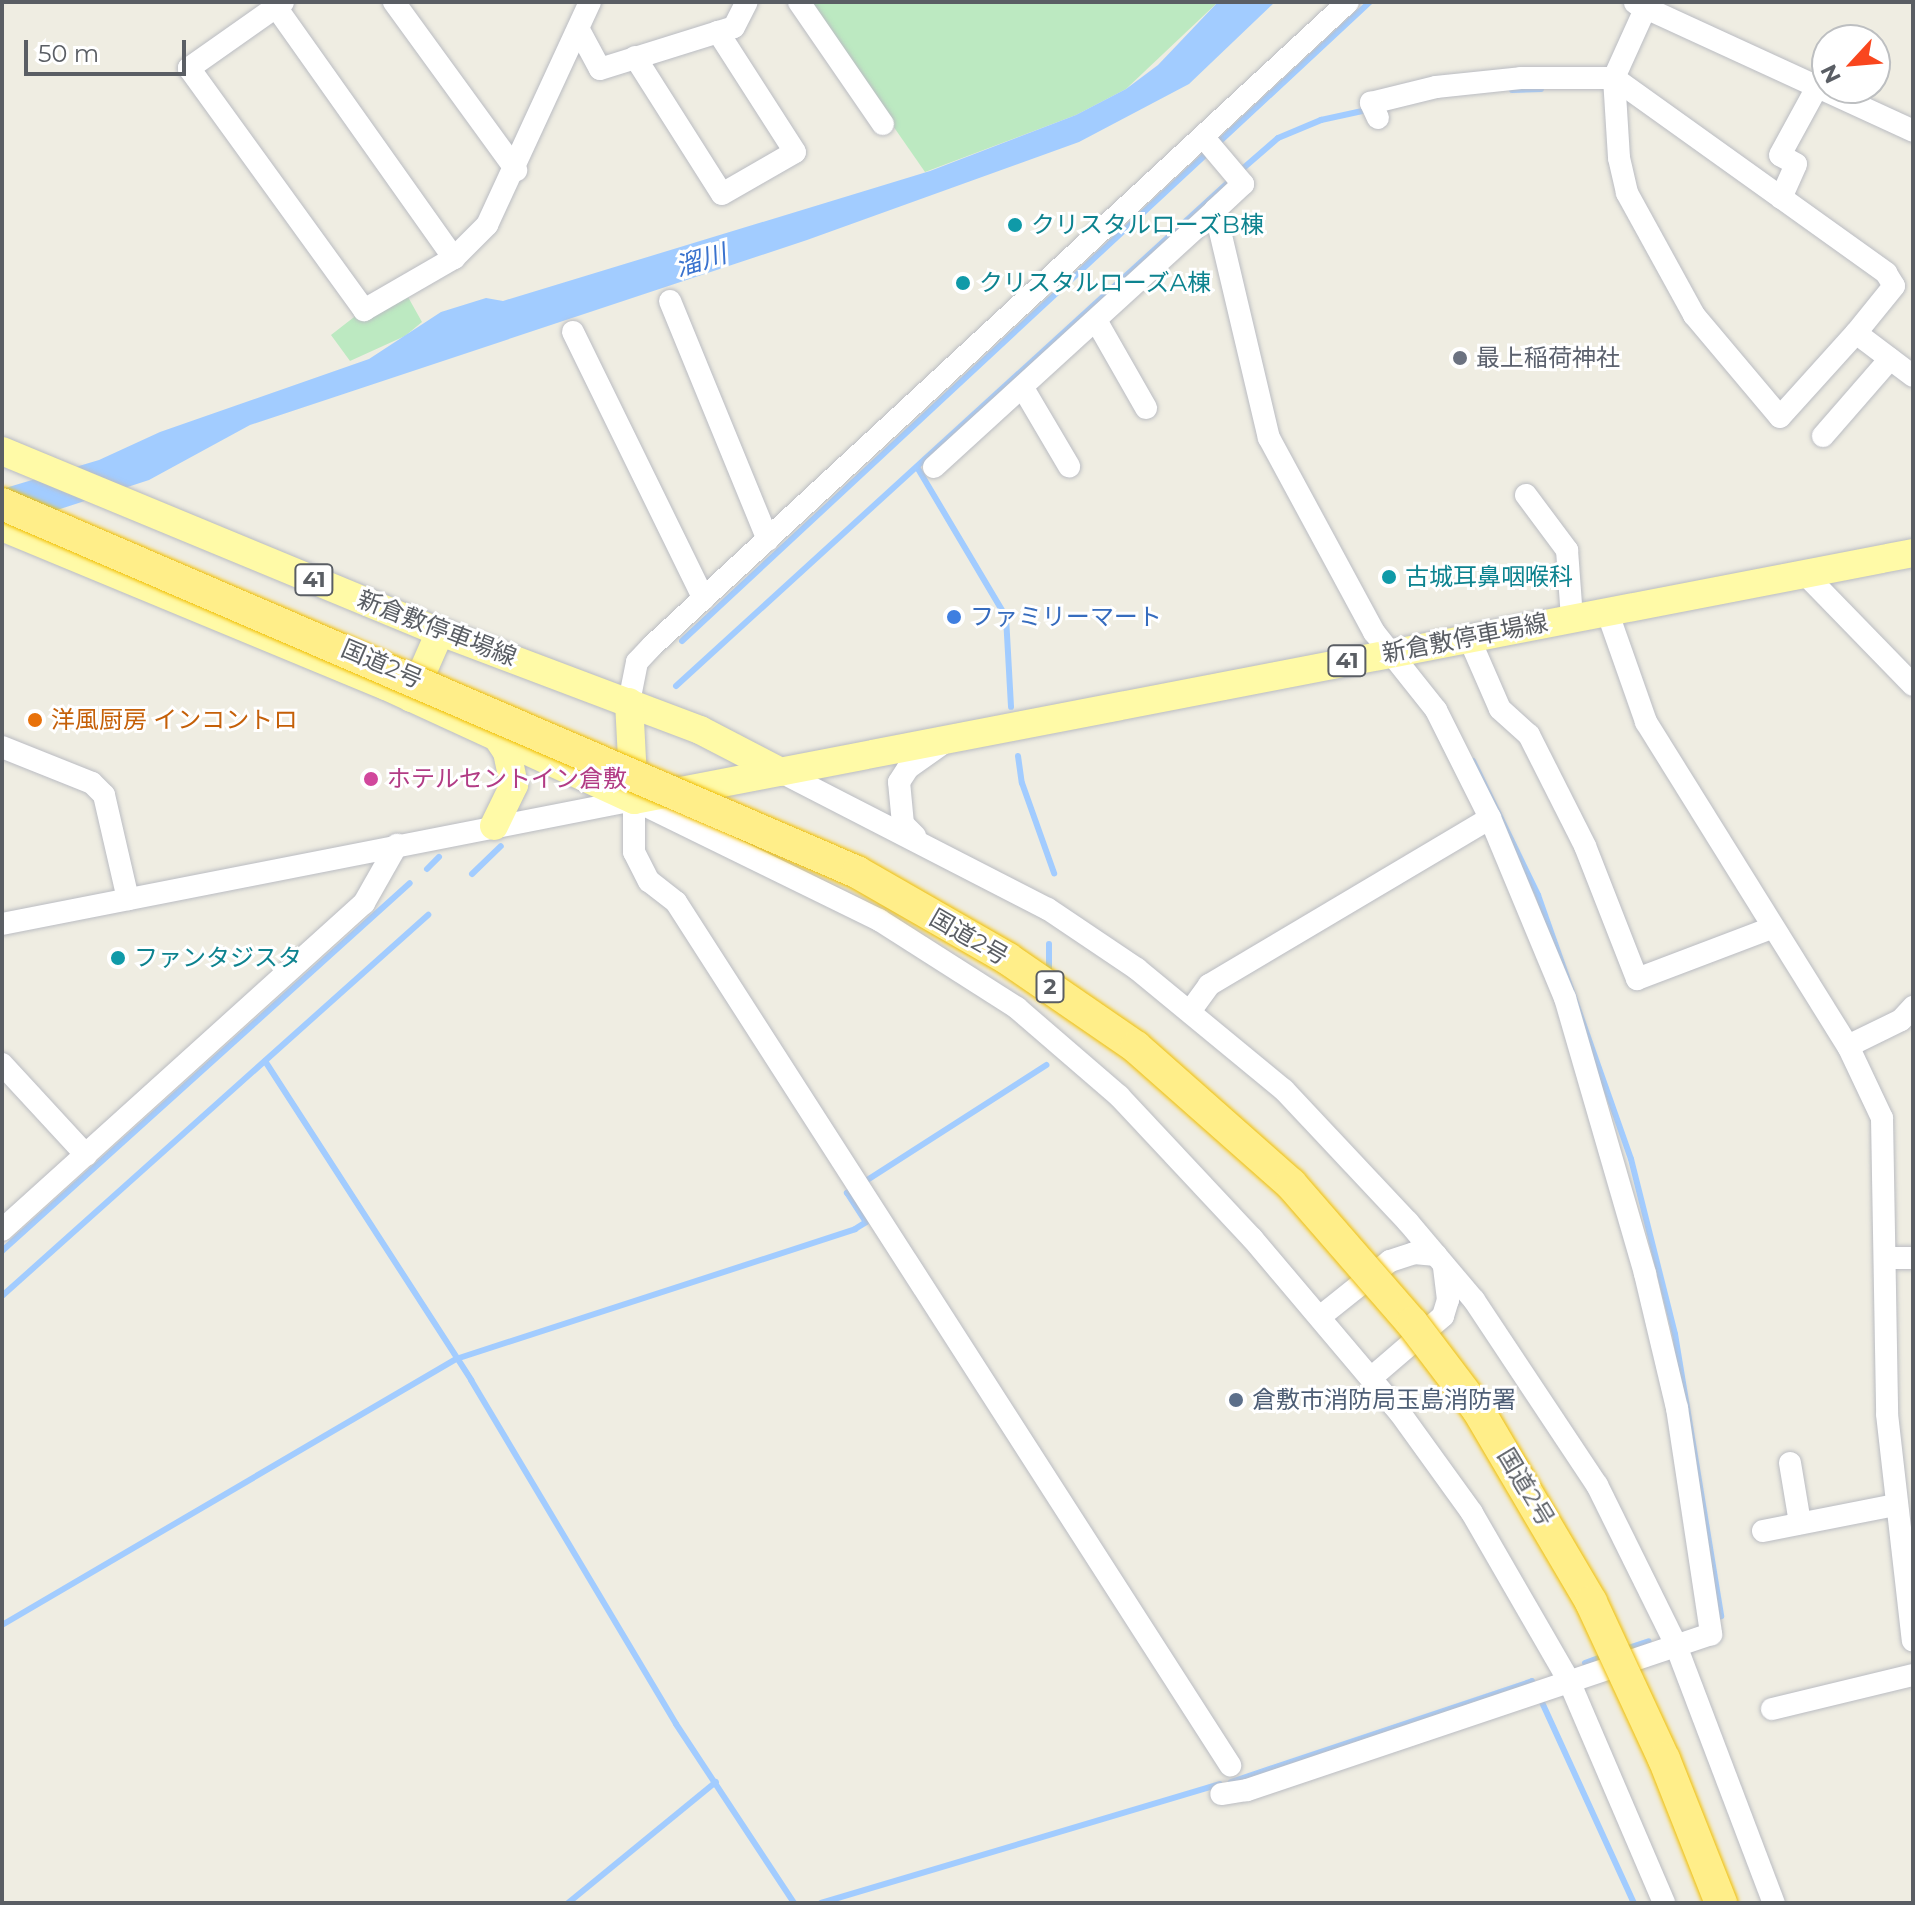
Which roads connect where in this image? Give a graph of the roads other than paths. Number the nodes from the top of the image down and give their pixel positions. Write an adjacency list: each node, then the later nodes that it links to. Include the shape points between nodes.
1 (394, 2): 19 (street)
2 (590, 2): 8 (street)
3 (747, 2): 9 (street, via 734,27)
4 (799, 2): 16 (street)
5 (1348, 2): 18 (street)
6 (279, 4): 22 (street); 22 (street, via 189,68 364,310)
7 (1640, 5): 11 (street); 12 (street)
8 (579, 30): 10 (street, via 600,69); 19 (street)
9 (718, 32): 10 (street); 10 (street, via 795,152 722,194)
10 (635, 57)
11 (1614, 84): 15 (street, via 1521,78 1436,87); 20 (street); 26 (street, via 1627,193 1694,315 1780,417)
12 (1811, 87)
13 (1811, 98): 20 (street, via 1780,155 1796,164)
14 (1851, 104): 17 (street)
15 (1375, 112)
16 (883, 124)
17 (1913, 131)
18 (1220, 157): 21 (street, via 1243,184); 38 (street)
19 (516, 170): 22 (street, via 487,225)
20 (1781, 198): 26 (street, via 1886,273 1894,286)
21 (1219, 206): 24 (street); 46 (street, via 1269,438 1337,569)
22 (454, 258)
23 (670, 301): 38 (street)
24 (1097, 322): 29 (street); 30 (street)
25 (573, 332): 41 (street)
26 (1856, 333): 27 (street)
27 (1890, 359): 28 (street); 31 (street)
28 (1913, 376)
29 (1023, 388): 33 (street); 34 (street)
30 (1146, 408)
31 (1823, 436)
32 (2, 451): 44 (main road, 新倉敷停車場線 / 41)
33 (1069, 466)
34 (934, 467)
35 (1526, 495): 43 (street, via 1567,550)
36 (2, 504): 85 (highway, 国道2号 / 2, bridge, via 857,872 1008,959 1136,1047 1291,1184 1412,1323 1478,1410 1591,1602 1664,1759)
37 (2, 527): 48 (main road)
38 (768, 540): 41 (street)
39 (1913, 553): 40 (main road, 新倉敷停車場線 / 41)
40 (1806, 575): 42 (main road, 新倉敷停車場線 / 41); 47 (street)
41 (704, 599): 49 (street, via 637,662)
42 (1607, 611): 43 (main road, 新倉敷停車場線 / 41); 61 (street, via 1626,678 1646,722)
43 (1572, 618): 45 (main road, 新倉敷停車場線 / 41)
44 (440, 632): 48 (main road); 49 (main road, 新倉敷停車場線 / 41)
45 (1469, 638): 46 (main road, 新倉敷停車場線 / 41); 61 (street, via 1500,709 1529,735 1585,846 1637,979)
46 (1390, 652): 51 (main road, 新倉敷停車場線 / 41); 55 (street, via 1436,710)
47 (1913, 685)
48 (411, 698): 50 (main road)
49 (629, 702): 53 (main road, 新倉敷停車場線 / 41); 54 (main road)
50 (494, 733): 54 (main road); 56 (main road, via 507,752 514,785)
51 (942, 744): 53 (main road, 新倉敷停車場線 / 41); 57 (street, via 908,768 899,782 903,824)
52 (2, 747): 59 (street, via 92,783 104,795)
53 (781, 772): 54 (main road, 新倉敷停車場線 / 41); 57 (street)
54 (634, 800): 56 (street); 71 (street, via 879,920 1017,1008 1119,1096); 82 (street, via 634,852 649,881 676,902)
55 (1490, 818): 63 (street, via 1209,985); 78 (street, via 1565,998 1641,1259 1677,1408 1711,1634)
56 (494, 826): 58 (street)
57 (915, 837): 63 (street, via 1048,909)
58 (397, 845): 59 (street); 66 (street, via 364,903)
59 (128, 899): 60 (street)
60 (2, 924)
61 (1771, 928): 64 (street)
62 (1913, 1007): 64 (street, via 1901,1020)
63 (1191, 1010): 70 (street, via 1304,1110)
64 (1848, 1046): 68 (street, via 1882,1118)
65 (2, 1064): 66 (street)
66 (86, 1155): 67 (street)
67 (2, 1230)
68 (1885, 1258): 69 (street); 74 (street, via 1887,1414)
69 (1913, 1258)
70 (1440, 1260): 71 (street, via 1414,1253 1390,1261); 72 (street, via 1448,1300 1443,1316); 78 (street, via 1474,1300 1597,1485)
71 (1321, 1316): 72 (street)
72 (1371, 1378): 80 (street, via 1472,1513)
73 (1790, 1463): 75 (street)
74 (1896, 1505): 75 (street); 77 (street)
75 (1800, 1523): 76 (street)
76 (1763, 1531)
77 (1913, 1641)
78 (1675, 1643): 80 (street); 86 (street)
79 (1913, 1675): 81 (street)
80 (1569, 1681): 83 (street, via 1247,1790); 84 (street)
81 (1772, 1709)
82 (1230, 1765)
83 (1221, 1794)
84 (1664, 1903)
85 (1721, 1903)
86 (1774, 1903)

